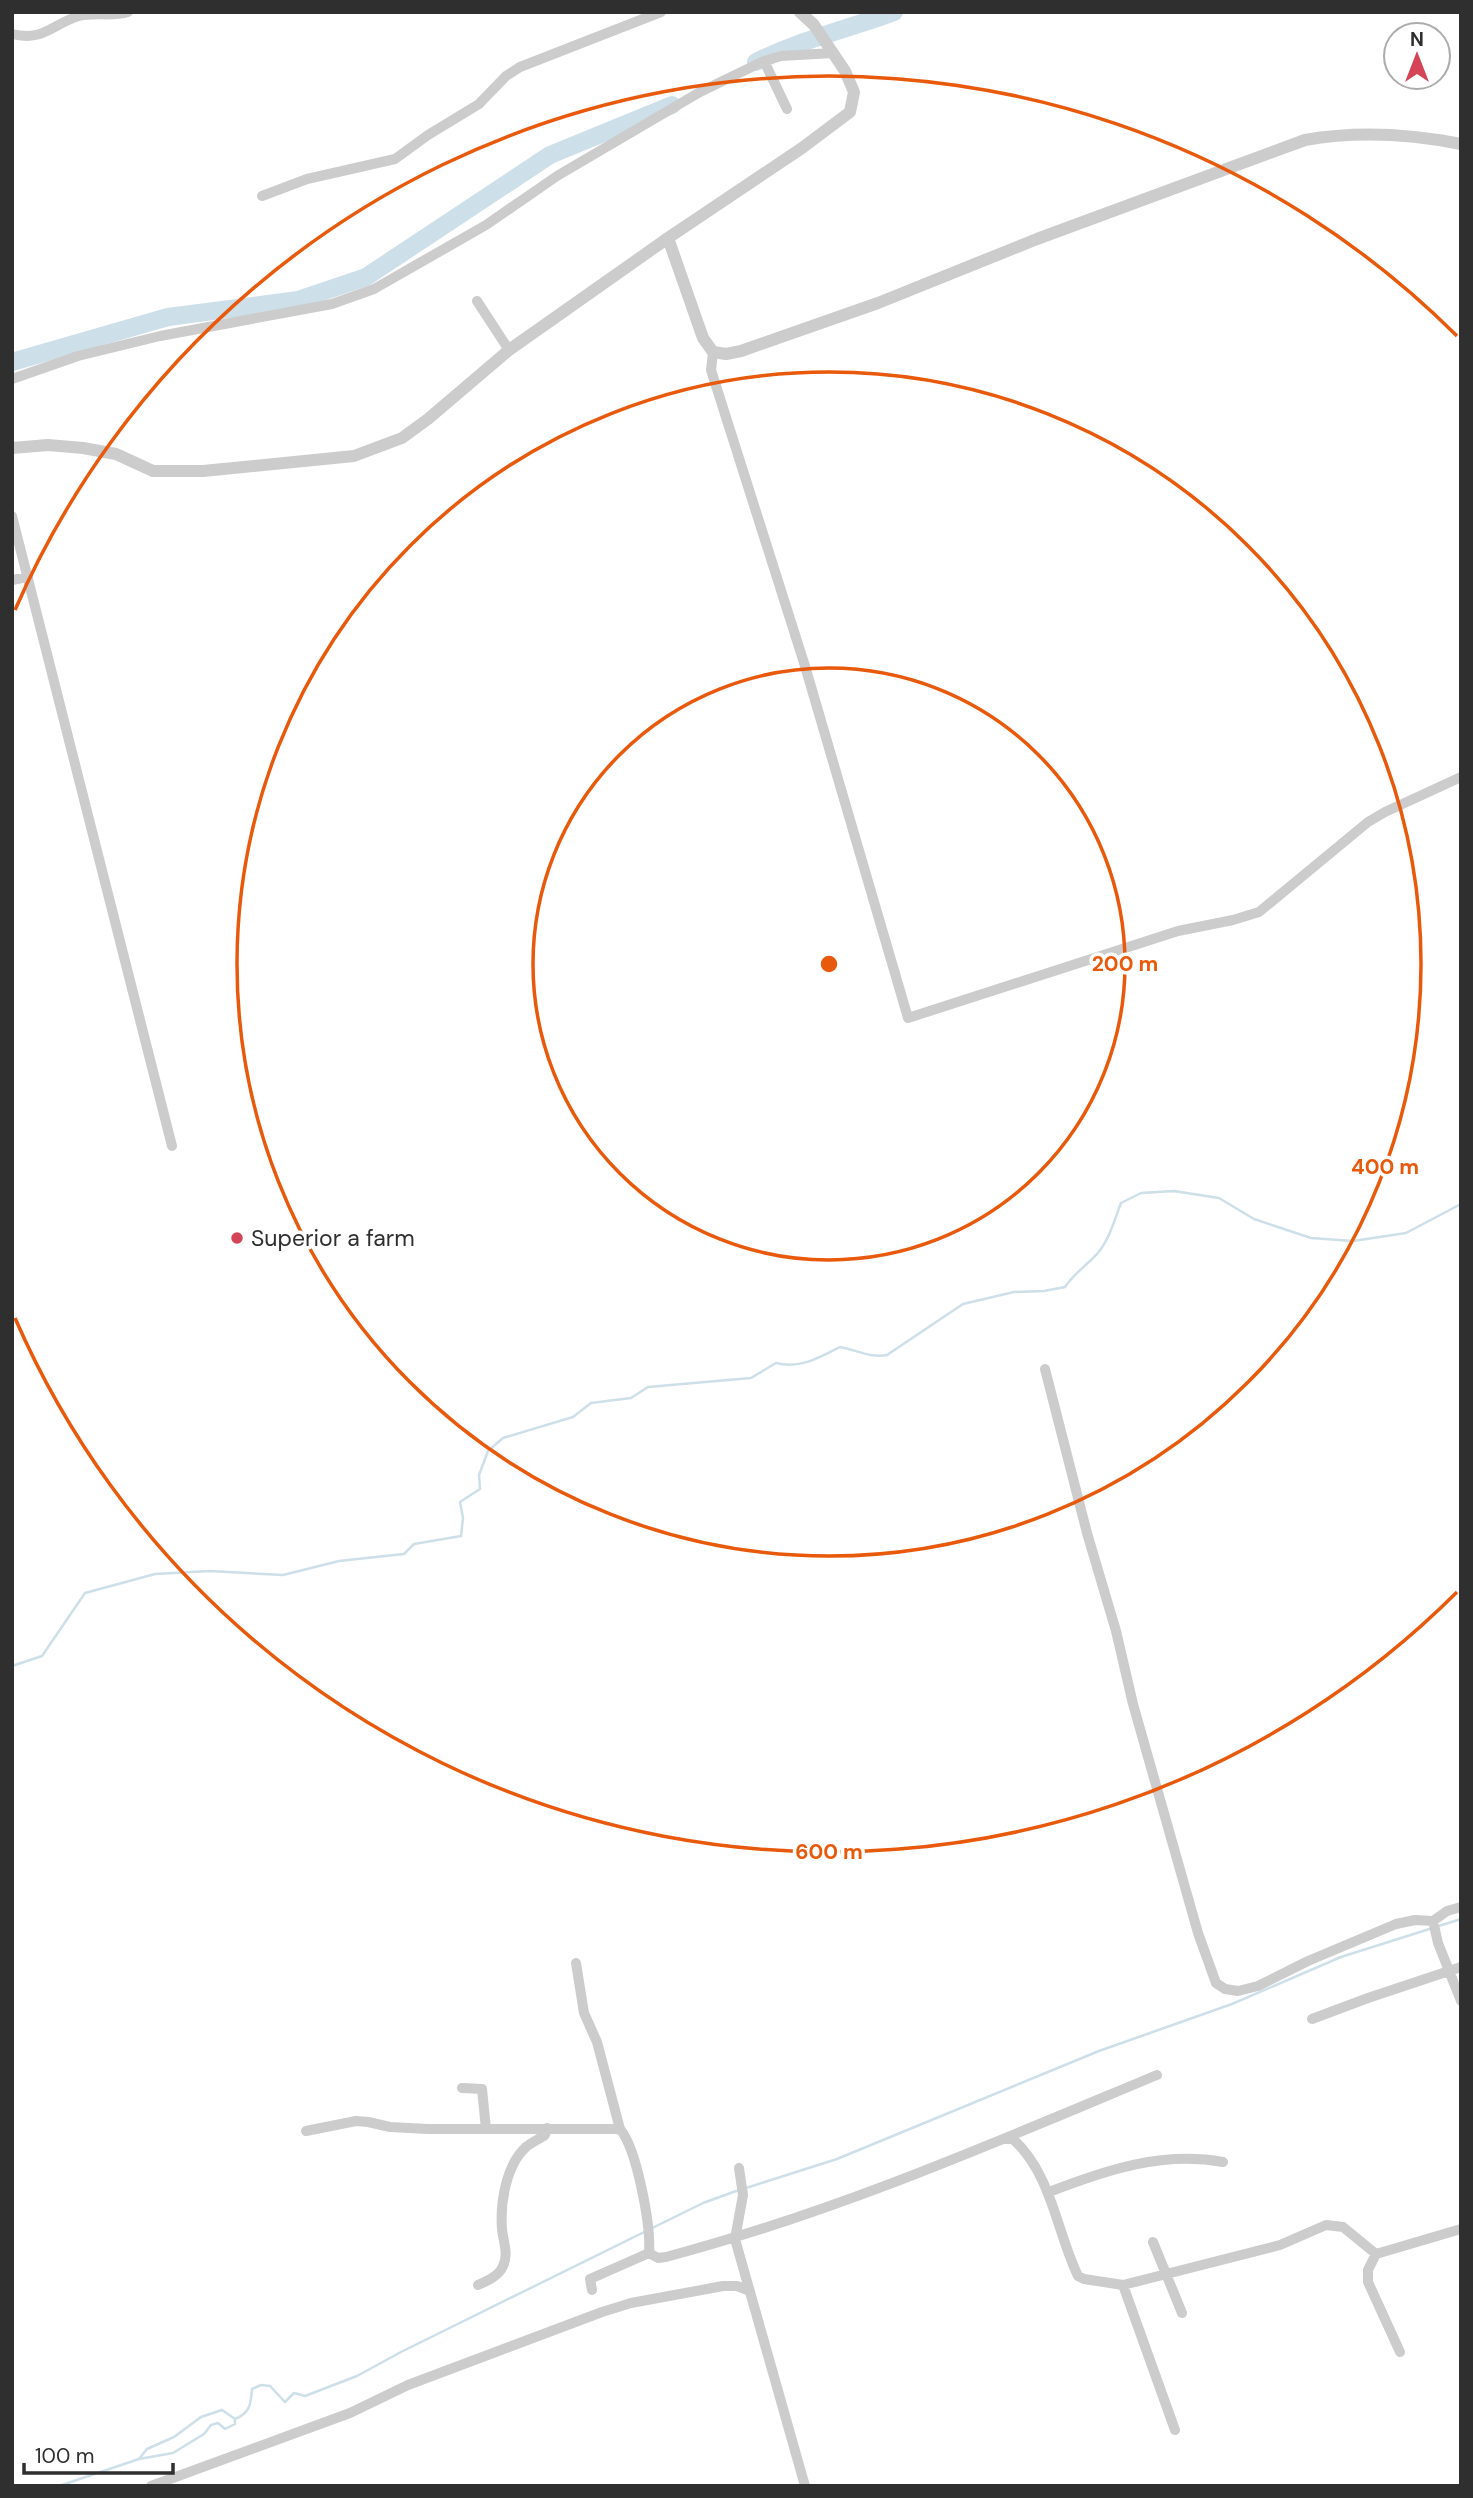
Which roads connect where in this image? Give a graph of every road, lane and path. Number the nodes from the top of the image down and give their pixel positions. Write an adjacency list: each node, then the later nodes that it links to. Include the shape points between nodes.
1 (128, 12): 4 (street, via 78,16 38,36)
2 (661, 12): 9 (street, via 520,67 479,104 395,159 307,179)
3 (800, 12): 5 (street)
4 (12, 34)
5 (831, 50): 6 (street); 10 (street, via 854,92 850,112)
6 (764, 61): 7 (street); 14 (street, via 700,92 374,289 332,304 78,356)
7 (788, 109)
8 (1461, 144): 13 (street, via 1419,137 1351,135 1305,140 847,314 741,351)
9 (262, 196)
10 (668, 238): 12 (street); 13 (street, via 703,338)
11 (477, 301): 12 (street)
12 (509, 350): 15 (street, via 402,438 354,456 203,471 153,471 116,454 83,448)
13 (713, 352): 19 (street, via 711,370 805,666 908,1018 1178,931 1259,912 1368,822)
14 (12, 379)
15 (12, 448)
16 (12, 516): 17 (street)
17 (28, 578): 18 (street); 20 (street)
18 (12, 580)
19 (1461, 777)
20 (172, 1146)
21 (1045, 1369): 23 (street, via 1137,1716 1216,1983 1238,1991 1258,1986 1396,1924)
22 (1461, 1907): 23 (street)
23 (1433, 1923): 26 (street)
24 (576, 1964): 33 (street, via 584,2013 597,2042)
25 (1461, 1967): 26 (street)
26 (1449, 1970): 27 (street); 28 (street)
27 (1461, 2001)
28 (1312, 2020)
29 (1157, 2075): 35 (street)
30 (462, 2088): 32 (street, via 482,2089)
31 (547, 2128): 32 (street); 33 (street); 45 (street, via 545,2135 516,2159 508,2176 502,2214 506,2257 502,2269)
32 (486, 2129): 34 (street, via 356,2122)
33 (620, 2129): 42 (street, via 633,2152 650,2236)
34 (306, 2131)
35 (1003, 2139): 38 (street, via 1013,2139 1022,2147); 40 (street)
36 (1223, 2162): 38 (street, via 1167,2158 1114,2169)
37 (739, 2168): 40 (street, via 742,2190)
38 (1049, 2192): 46 (street, via 1078,2276)
39 (1461, 2229): 43 (street)
40 (735, 2239): 42 (street, via 666,2257); 48 (street)
41 (1153, 2242): 44 (street)
42 (649, 2253): 47 (street, via 590,2279)
43 (1376, 2254): 44 (street, via 1343,2227 1326,2225 1280,2245); 50 (street, via 1369,2265 1368,2282)
44 (1166, 2273): 46 (street); 49 (street)
45 (478, 2285)
46 (1123, 2285): 51 (street)
47 (592, 2290)
48 (750, 2291): 52 (street, via 723,2286 602,2312 408,2385 350,2413); 53 (street)
49 (1182, 2313)
50 (1400, 2352)
51 (1175, 2430)
52 (151, 2486)
53 (805, 2486)

